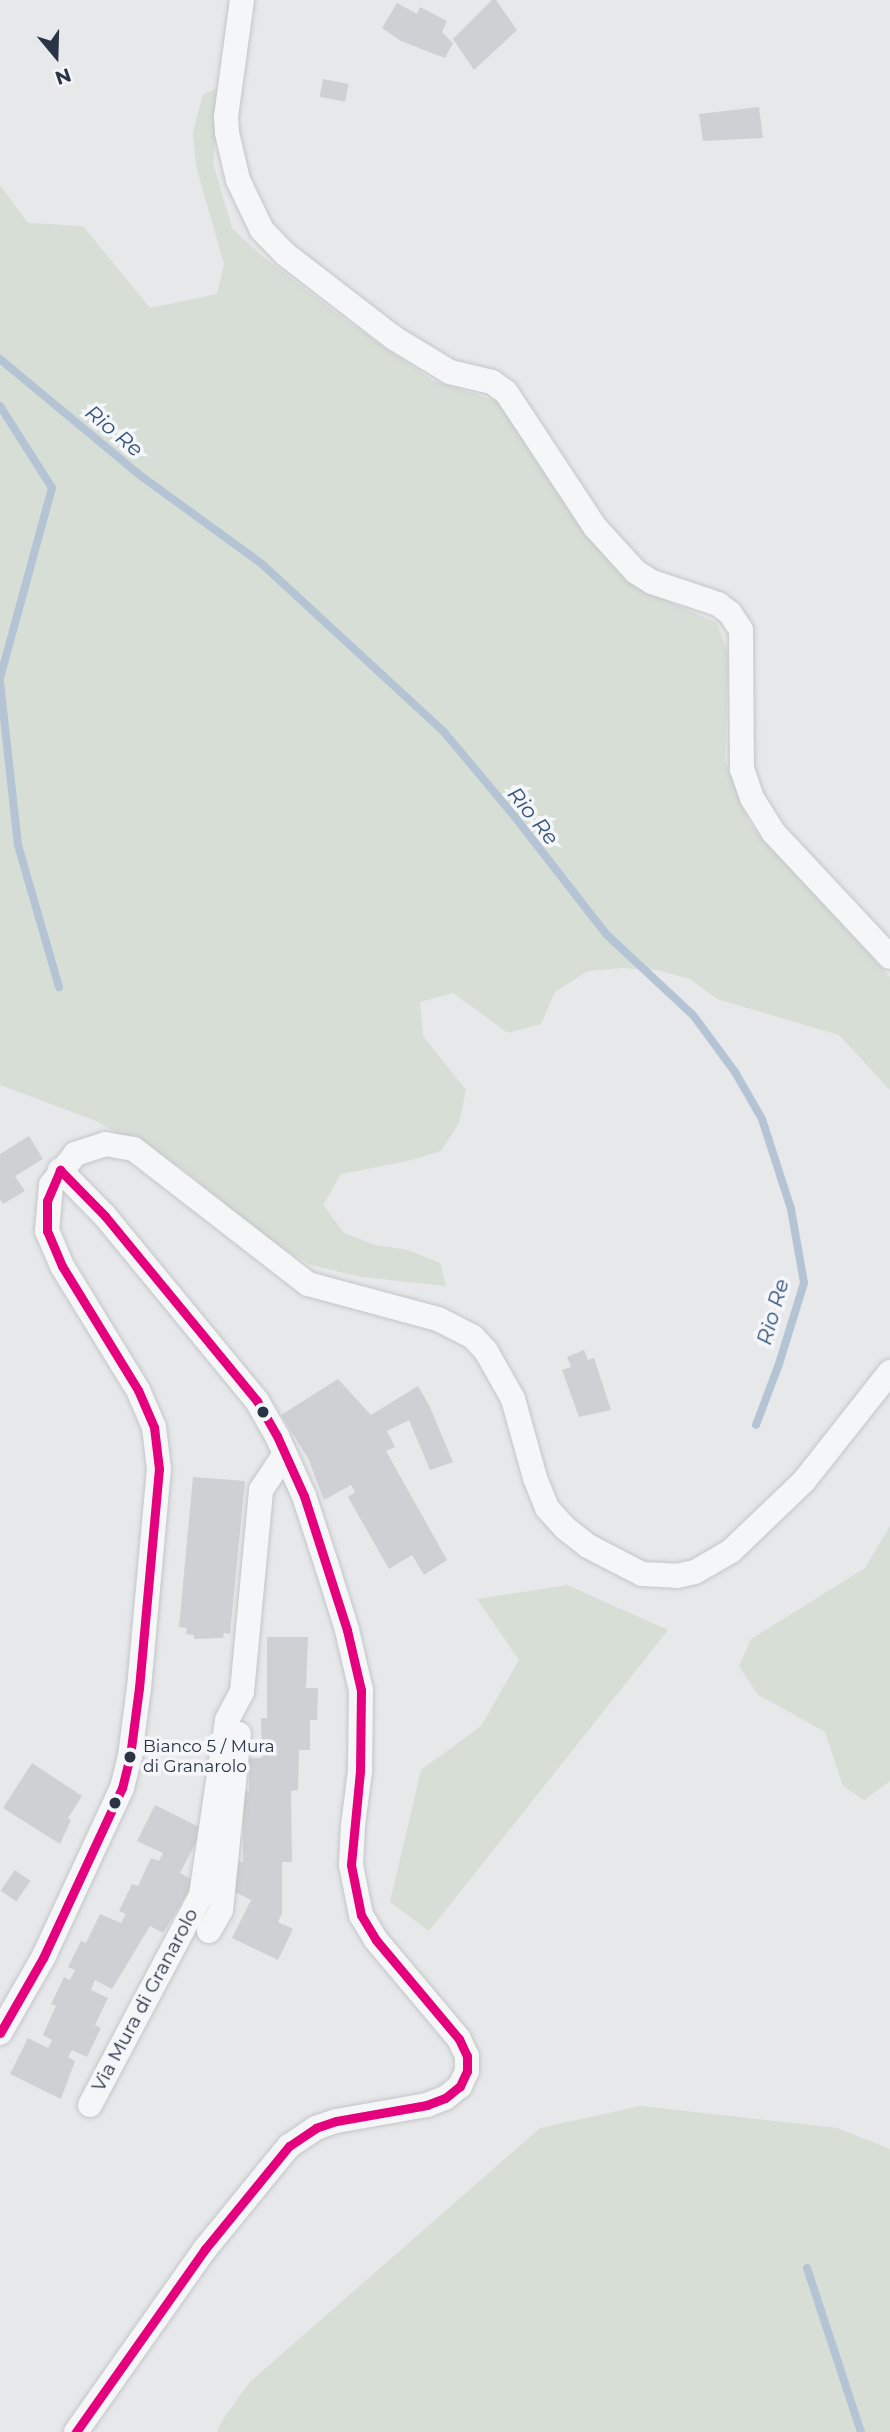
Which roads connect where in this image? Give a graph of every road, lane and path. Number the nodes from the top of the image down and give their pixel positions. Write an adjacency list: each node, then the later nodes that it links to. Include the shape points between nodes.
1 (242, 0): 2 (street, via 227,132 238,180 262,230 285,254 394,338 450,372 492,382 506,392 595,527 636,572 730,613 741,630 743,769 749,791 773,832)
2 (890, 957)
3 (60, 1170): 4 (street, via 75,1154 90,1147 120,1144 134,1149 308,1284 438,1319 473,1338 486,1350 513,1399 547,1508 588,1546 642,1574 695,1572 731,1551 804,1481); 5 (street, via 105,1216 257,1401); 8 (street, via 47,1200 47,1231 62,1266 138,1390 154,1427 159,1469 139,1688 122,1788 43,1958)
4 (890, 1372)
5 (285, 1454): 6 (street, Via Mura di Granarolo, via 261,1490); 10 (street, via 327,1566 361,1690 360,1771 351,1865 361,1915 376,1940 459,2039 467,2056 467,2071 460,2086 445,2098 316,2127 289,2146 205,2249)
6 (242, 1692): 7 (street, Via Mura di Granarolo, via 221,1910); 9 (street, Via Mura di Granarolo, via 227,1720 201,1895)
7 (209, 1931)
8 (0, 2032)
9 (90, 2105)
10 (76, 2432)

